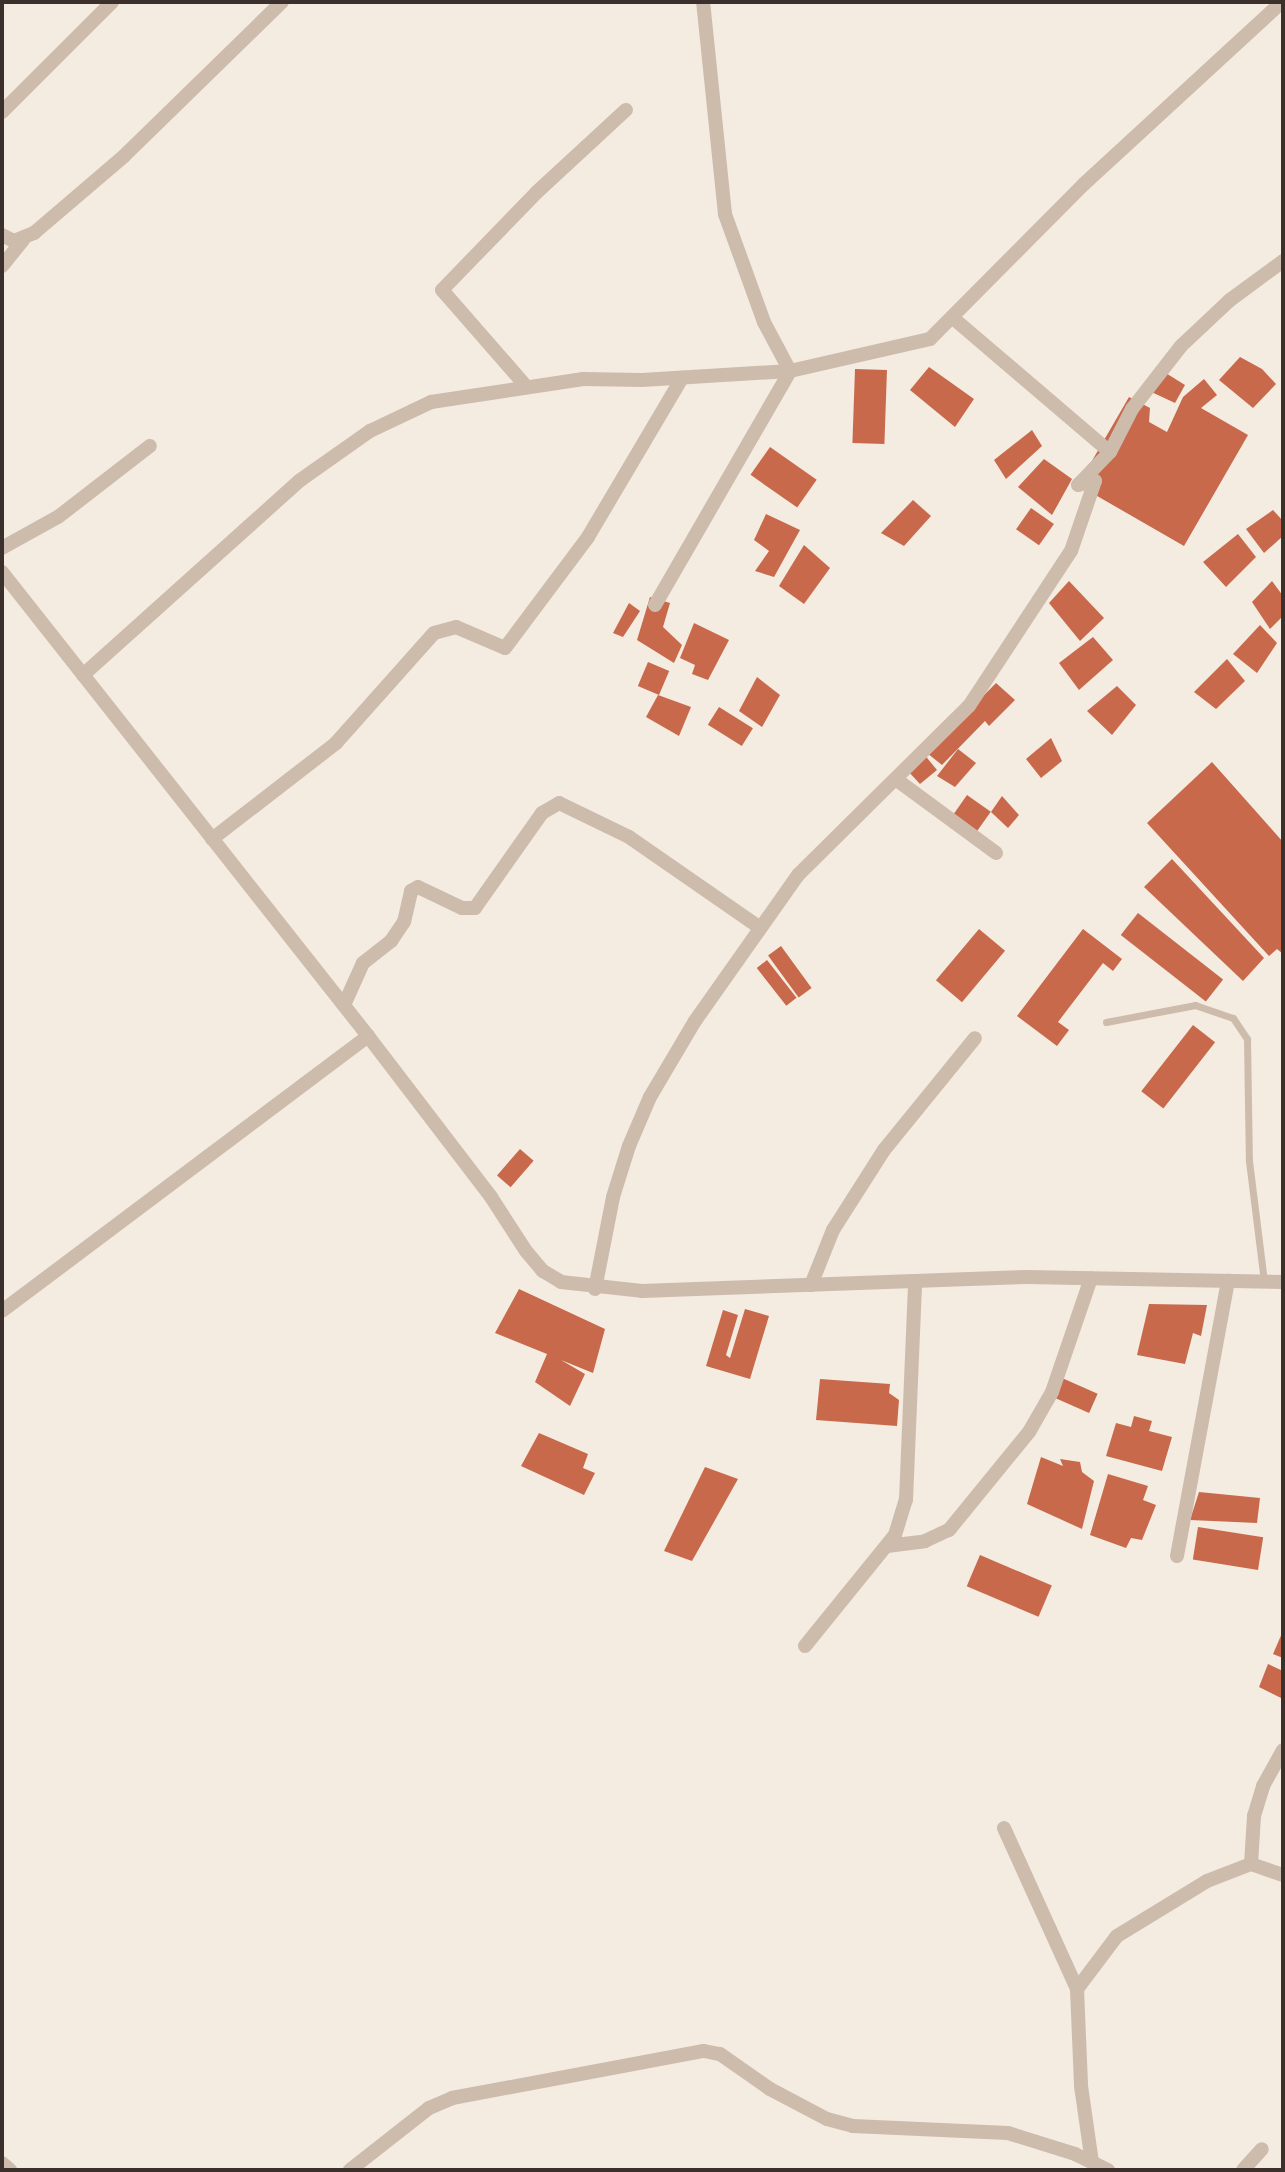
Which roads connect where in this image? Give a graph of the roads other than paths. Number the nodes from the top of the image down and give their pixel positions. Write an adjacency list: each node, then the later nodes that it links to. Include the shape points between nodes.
1 (112, 2): 6 (street)
2 (282, 2): 8 (street, via 124,156)
3 (703, 2): 12 (street, via 725,214 760,310)
4 (1275, 4): 11 (street, via 1084,184)
5 (626, 110): 14 (street, via 537,192 442,290)
6 (2, 112)
7 (2, 235): 8 (street)
8 (23, 240): 10 (street)
9 (1283, 261): 16 (street, via 1230,300 1181,346 1132,410)
10 (2, 266)
11 (953, 317): 12 (street, via 930,339); 16 (street)
12 (790, 371): 13 (street); 19 (street)
13 (682, 379): 14 (street); 22 (street, via 588,537 505,648 456,627 434,633 336,743)
14 (525, 385): 20 (street, via 431,402 397,416 348,446 299,481)
15 (149, 446): 17 (street, via 58,517)
16 (1110, 452): 21 (street, via 1078,485 1094,481 1071,551 1046,591 970,706)
17 (2, 548)
18 (2, 572): 20 (street)
19 (655, 605)
20 (83, 675): 22 (street)
21 (897, 780): 23 (street); 24 (street, via 827,842)
22 (212, 839): 25 (street)
23 (996, 853)
24 (759, 927): 25 (street, via 629,837 559,803 542,813 475,908 462,908 418,887 411,891 404,922 391,941 363,963); 35 (street, via 650,1097 612,1197)
25 (344, 1005): 27 (street)
26 (1106, 1022): 32 (lane, via 1195,1005 1233,1018 1247,1040 1249,1161)
27 (368, 1036): 35 (street, via 543,1270 561,1282); 36 (street)
28 (975, 1038): 34 (street, via 884,1150 833,1230)
29 (1091, 1278): 30 (street); 31 (street); 37 (street, via 1052,1392 1029,1432 949,1530 925,1541)
30 (1228, 1281): 32 (street); 38 (street)
31 (915, 1282): 34 (street); 37 (street, via 906,1500)
32 (1264, 1282): 33 (street)
33 (1283, 1282)
34 (811, 1285): 35 (street)
35 (595, 1289)
36 (2, 1311)
37 (887, 1546): 39 (street)
38 (1177, 1556)
39 (805, 1646)
40 (1283, 1750): 42 (street, via 1263,1786 1254,1816)
41 (1004, 1828): 44 (street)
42 (1251, 1864): 43 (street); 44 (street, via 1207,1881 1116,1936)
43 (1283, 1875)
44 (1077, 1989): 46 (street, via 1081,2085)
45 (1262, 2149): 51 (street)
46 (1092, 2162): 49 (street, via 1009,2133 853,2126 827,2119 770,2090 720,2054 704,2051 452,2098 429,2108); 50 (street)
47 (2, 2164): 48 (street)
48 (10, 2170)
49 (350, 2170)
50 (1108, 2170)
51 (1243, 2170)

